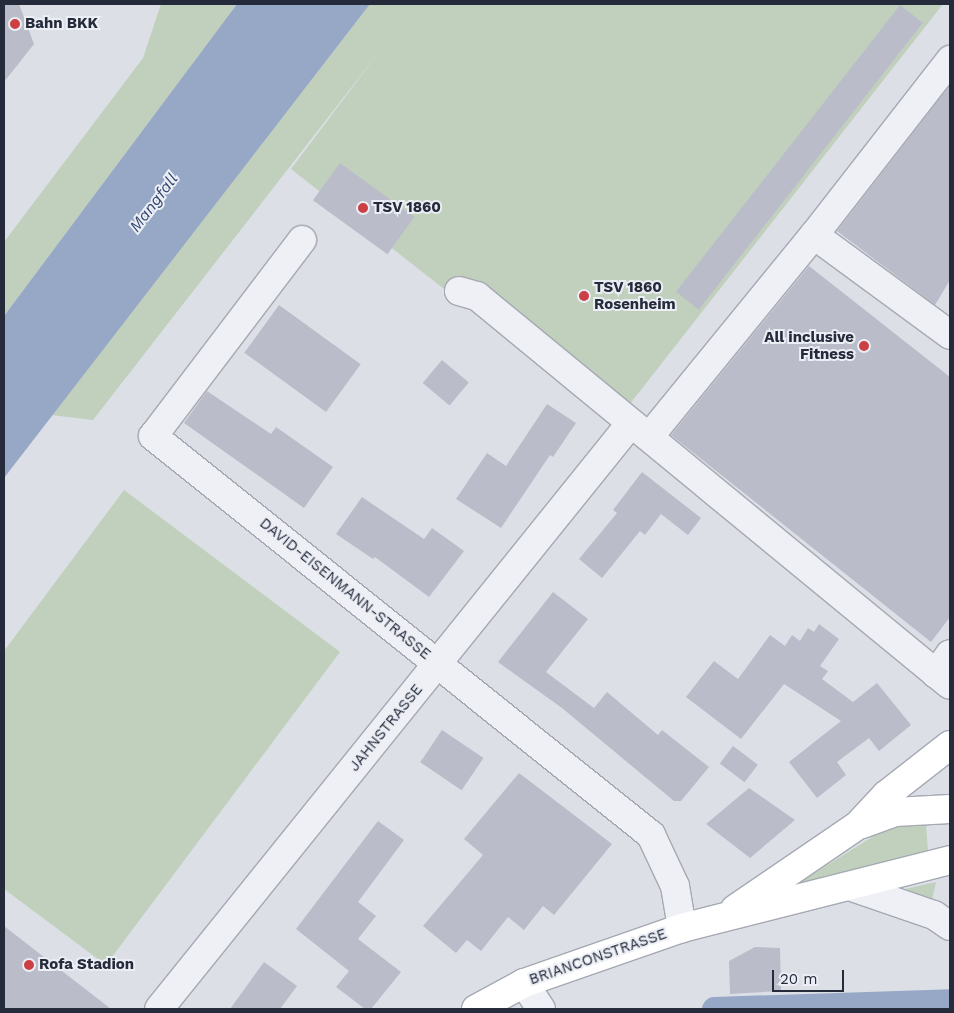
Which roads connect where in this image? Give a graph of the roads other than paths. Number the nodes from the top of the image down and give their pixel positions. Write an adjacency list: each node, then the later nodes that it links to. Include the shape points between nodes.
1 (950, 60): 2 (street, JAHNSTRASSE)
2 (814, 235): 5 (street); 6 (street, JAHNSTRASSE)
3 (302, 240): 7 (street, DAVID-EISENMANN-STRASSE, via 154,436)
4 (459, 291): 6 (street, via 477,296)
5 (950, 335)
6 (640, 430): 7 (street, JAHNSTRASSE); 8 (street)
7 (438, 663): 16 (street, DAVID-EISENMANN-STRASSE, via 651,835 676,886); 18 (street, JAHNSTRASSE)
8 (946, 671)
9 (950, 745): 11 (main road, BRIANCONSTRASSE, via 886,795)
10 (950, 809): 11 (main road, BRIANCONSTRASSE, via 895,812)
11 (858, 825): 14 (main road, BRIANCONSTRASSE)
12 (950, 860): 13 (main road, BRIANCONSTRASSE)
13 (852, 887): 14 (main road, BRIANCONSTRASSE); 15 (street, via 934,915)
14 (724, 917): 16 (main road, BRIANCONSTRASSE)
15 (950, 926)
16 (682, 928): 17 (main road, BRIANCONSTRASSE)
17 (524, 983): 19 (main road, BRIANCONSTRASSE); 20 (street)
18 (158, 1009)
19 (476, 1009)
20 (541, 1009)

